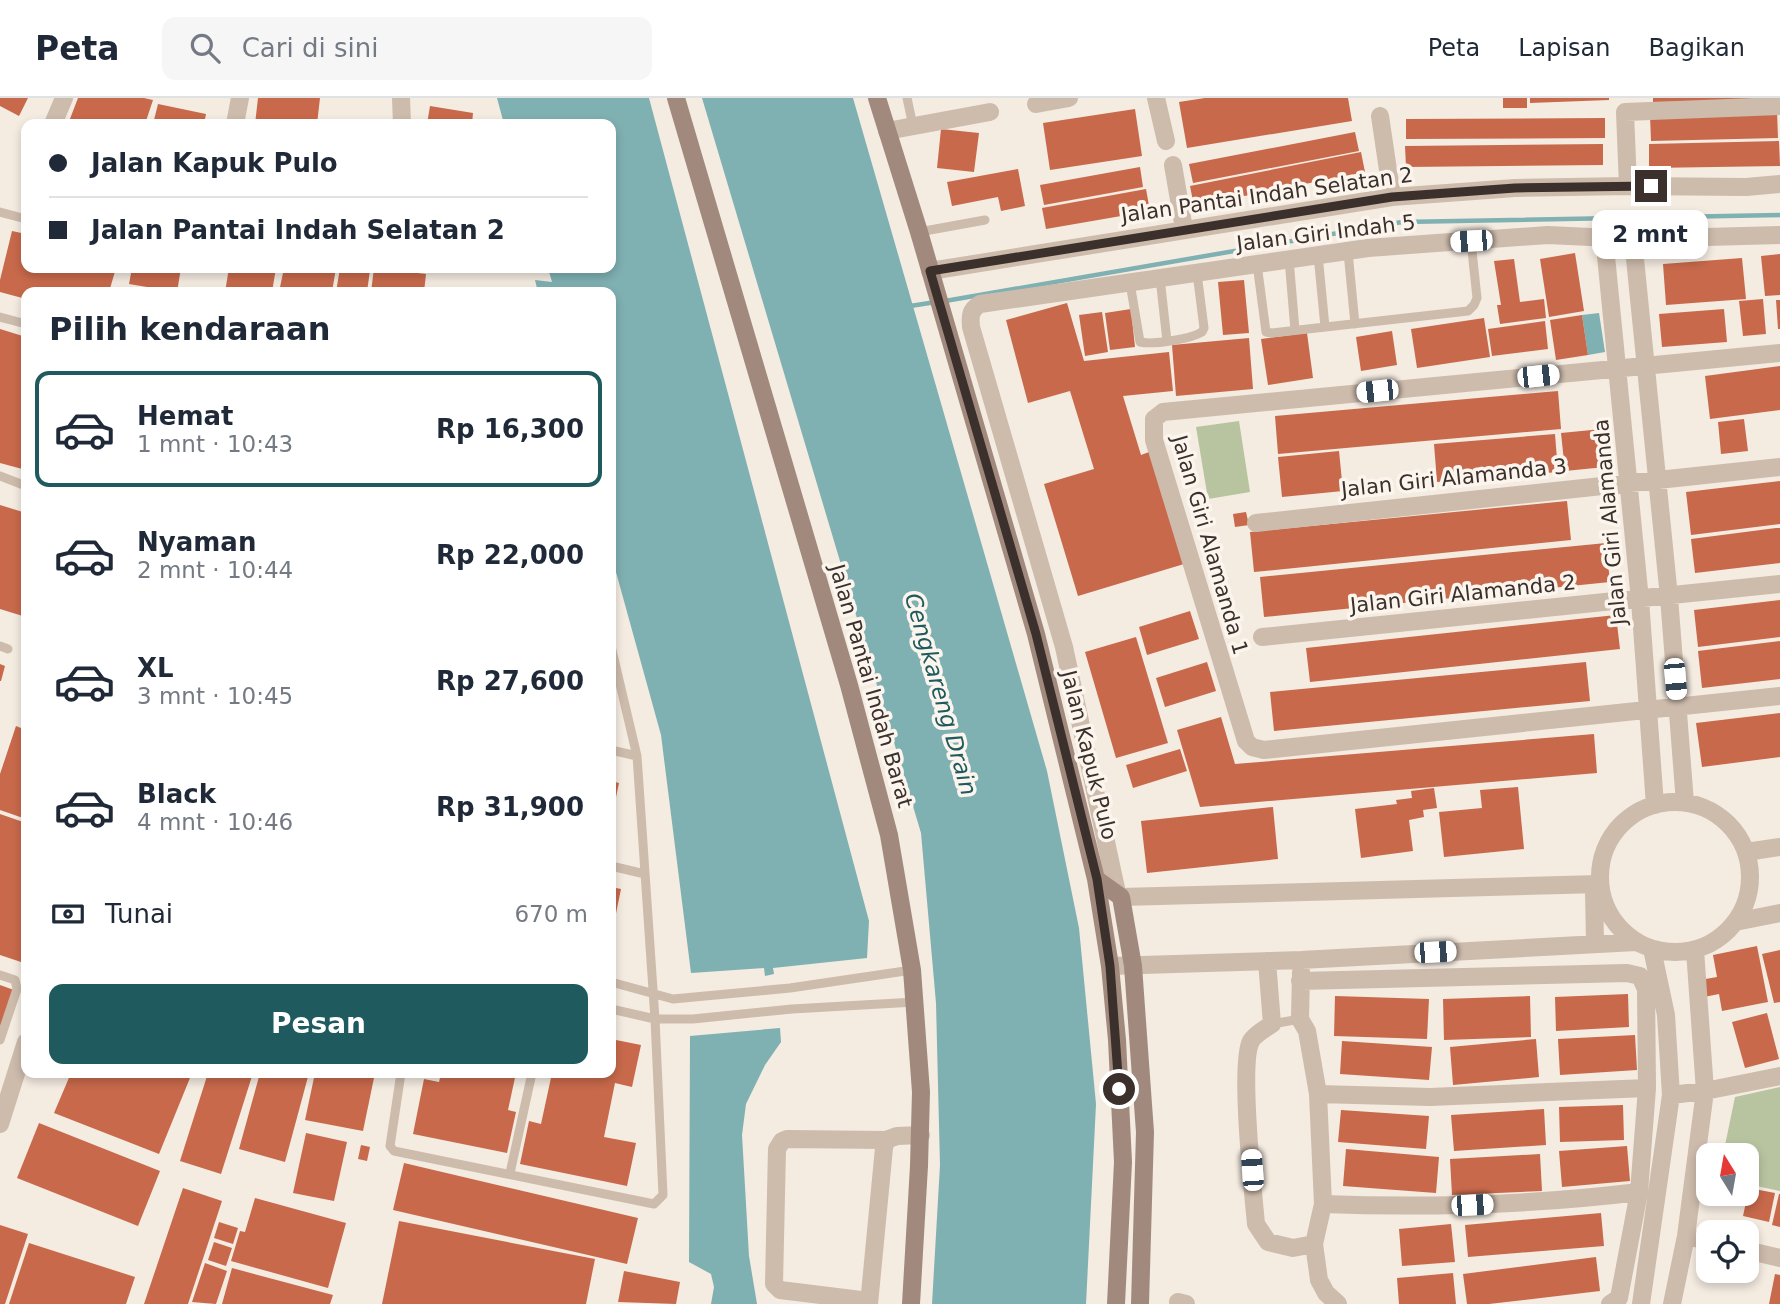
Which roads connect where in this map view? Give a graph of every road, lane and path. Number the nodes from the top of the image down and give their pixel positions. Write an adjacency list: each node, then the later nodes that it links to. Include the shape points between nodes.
1 (64, 98): 13 (street)
2 (240, 98): 14 (street)
3 (401, 98): 15 (street)
4 (676, 98): 83 (main road, Jalan Pantai Indah Barat, via 856,709 889,835)
5 (877, 98): 17 (main road, Jalan Kapuk Pulo)
6 (906, 98): 16 (lane)
7 (1069, 98): 9 (street)
8 (1156, 98): 18 (street)
9 (1036, 104)
10 (1780, 106): 21 (street, via 1625,111)
11 (990, 112): 16 (street)
12 (1380, 116): 22 (street)
13 (55, 119)
14 (236, 119)
15 (402, 119)
16 (914, 126): 17 (street)
17 (887, 131): 27 (main road, Jalan Kapuk Pulo)
18 (1166, 141)
19 (1173, 165): 26 (street)
20 (1780, 184): 21 (street, Jalan Pantai Indah Selatan 2)
21 (1628, 186): 22 (street, Jalan Pantai Indah Selatan 2)
22 (1392, 197): 26 (street, Jalan Pantai Indah Selatan 2)
23 (0, 212): 24 (lane)
24 (21, 218)
25 (985, 219): 27 (lane)
26 (1184, 229): 36 (street, Jalan Pantai Indah Selatan 2)
27 (919, 232): 36 (main road, Jalan Kapuk Pulo)
28 (1780, 235): 30 (street, Jalan Giri Indah 5)
29 (1604, 236): 30 (street, Jalan Giri Indah 5); 31 (street, Jalan Giri Indah 5); 48 (street, Jalan Giri Alamanda)
30 (1633, 239): 47 (street)
31 (1471, 241): 32 (street, Jalan Giri Indah 5); 42 (lane, via 1477,298 1468,311)
32 (1348, 251): 33 (street, Jalan Giri Indah 5); 42 (lane)
33 (1318, 255): 34 (street, Jalan Giri Indah 5); 43 (lane)
34 (1289, 259): 35 (street, Jalan Giri Indah 5); 44 (lane)
35 (1257, 264): 37 (street, Jalan Giri Indah 5); 44 (lane, via 1266,332)
36 (930, 271): 71 (main road, Jalan Kapuk Pulo, via 1036,634)
37 (1197, 272): 38 (street, Jalan Giri Indah 5); 45 (lane, via 1202,332)
38 (1160, 278): 39 (street, Jalan Giri Indah 5); 45 (lane)
39 (1130, 283): 45 (lane, via 1140,342); 73 (street, Jalan Giri Indah 5, via 981,304 970,316 1064,646)
40 (0, 317): 41 (lane)
41 (21, 323)
42 (1356, 324): 43 (lane)
43 (1325, 327): 44 (lane)
44 (1295, 330)
45 (1167, 341)
46 (1780, 353): 47 (street, Jalan Giri Alamanda 1)
47 (1647, 365): 48 (street, Jalan Giri Alamanda 1); 51 (street)
48 (1619, 368): 52 (street, Jalan Giri Alamanda); 62 (street, Jalan Giri Alamanda 1, via 1163,412 1154,419 1154,440 1245,741 1252,747 1264,750)
49 (1780, 467): 51 (street, Jalan Giri Alamanda 3)
50 (0, 476): 53 (lane)
51 (1657, 480): 52 (street, Jalan Giri Alamanda 3); 56 (street)
52 (1628, 482): 54 (street, Jalan Giri Alamanda 3); 57 (street, Jalan Giri Alamanda)
53 (21, 484)
54 (1256, 523)
55 (1780, 584): 56 (street, Jalan Giri Alamanda 2)
56 (1669, 597): 57 (street, Jalan Giri Alamanda 2); 61 (street)
57 (1640, 600): 58 (street, Jalan Giri Alamanda 2); 62 (street, Jalan Giri Alamanda)
58 (1262, 637)
59 (616, 668): 64 (lane)
60 (1780, 696): 61 (street, Jalan Giri Alamanda 1)
61 (1677, 706): 62 (street, Jalan Giri Alamanda 1); 65 (street)
62 (1648, 710): 66 (street, Jalan Giri Alamanda)
63 (616, 751): 64 (lane)
64 (636, 756): 70 (lane)
65 (1685, 803): 66 (street); 68 (street, via 1723,819)
66 (1655, 805): 72 (street, via 1632,816 1613,834)
67 (1780, 847): 68 (street)
68 (1746, 852): 75 (street, via 1749,889)
69 (616, 867): 70 (lane)
70 (645, 874): 87 (lane)
71 (1097, 879): 73 (main road); 81 (main road, Jalan Kapuk Pulo)
72 (1597, 884): 73 (street); 76 (street); 77 (street, via 1618,927)
73 (1119, 895): 82 (main road)
74 (1780, 913): 75 (street)
75 (1735, 922): 78 (street, via 1717,939)
76 (1595, 943): 77 (street); 79 (street)
77 (1644, 945): 78 (street, via 1673,952); 101 (street, via 1666,1015)
78 (1695, 950): 99 (street)
79 (1301, 960): 80 (street); 85 (street)
80 (1268, 961): 82 (street); 92 (street)
81 (1110, 966): 82 (street); 115 (main road, Jalan Kapuk Pulo, via 1123,1162)
82 (1133, 966): 116 (main road, via 1145,1132)
83 (912, 970): 87 (lane, via 692,998); 88 (main road, Jalan Pantai Indah Barat)
84 (0, 975): 93 (lane, via 15,980 17,989)
85 (1300, 982): 91 (street); 98 (street, via 1640,976 1646,989)
86 (616, 984): 87 (lane)
87 (653, 995): 90 (lane)
88 (915, 1002): 90 (lane); 103 (main road, Jalan Pantai Indah Barat)
89 (616, 1010): 90 (lane)
90 (654, 1019): 105 (lane, via 663,1195 659,1201 654,1204)
91 (1300, 1019): 92 (lane); 100 (street, via 1307,1031)
92 (1272, 1024): 110 (street, via 1252,1039 1249,1047 1247,1088 1256,1224 1268,1242 1293,1248)
93 (0, 1040)
94 (21, 1058): 102 (street)
95 (1780, 1076): 99 (street)
96 (400, 1078): 105 (lane, via 394,1151)
97 (531, 1078): 105 (lane)
98 (1647, 1088): 100 (street, via 1430,1097); 106 (street)
99 (1705, 1091): 101 (street); 108 (street)
100 (1318, 1094): 107 (street)
101 (1671, 1095): 119 (street)
102 (0, 1124)
103 (920, 1135): 104 (street); 114 (main road, Jalan Pantai Indah Barat)
104 (887, 1140): 113 (street); 113 (street, via 788,1139 777,1149 774,1284 780,1290)
105 (510, 1173)
106 (1639, 1192): 107 (street, via 1525,1203); 118 (street, via 1619,1298)
107 (1323, 1205): 110 (street)
108 (1686, 1236): 109 (street); 120 (street)
109 (1696, 1238)
110 (1314, 1244): 117 (street, via 1319,1280)
111 (1759, 1253): 112 (street)
112 (1780, 1258)
113 (869, 1302)
114 (911, 1304)
115 (1116, 1304)
116 (1140, 1304)
117 (1338, 1304)
118 (1610, 1304)
119 (1641, 1304)
120 (1672, 1304)

